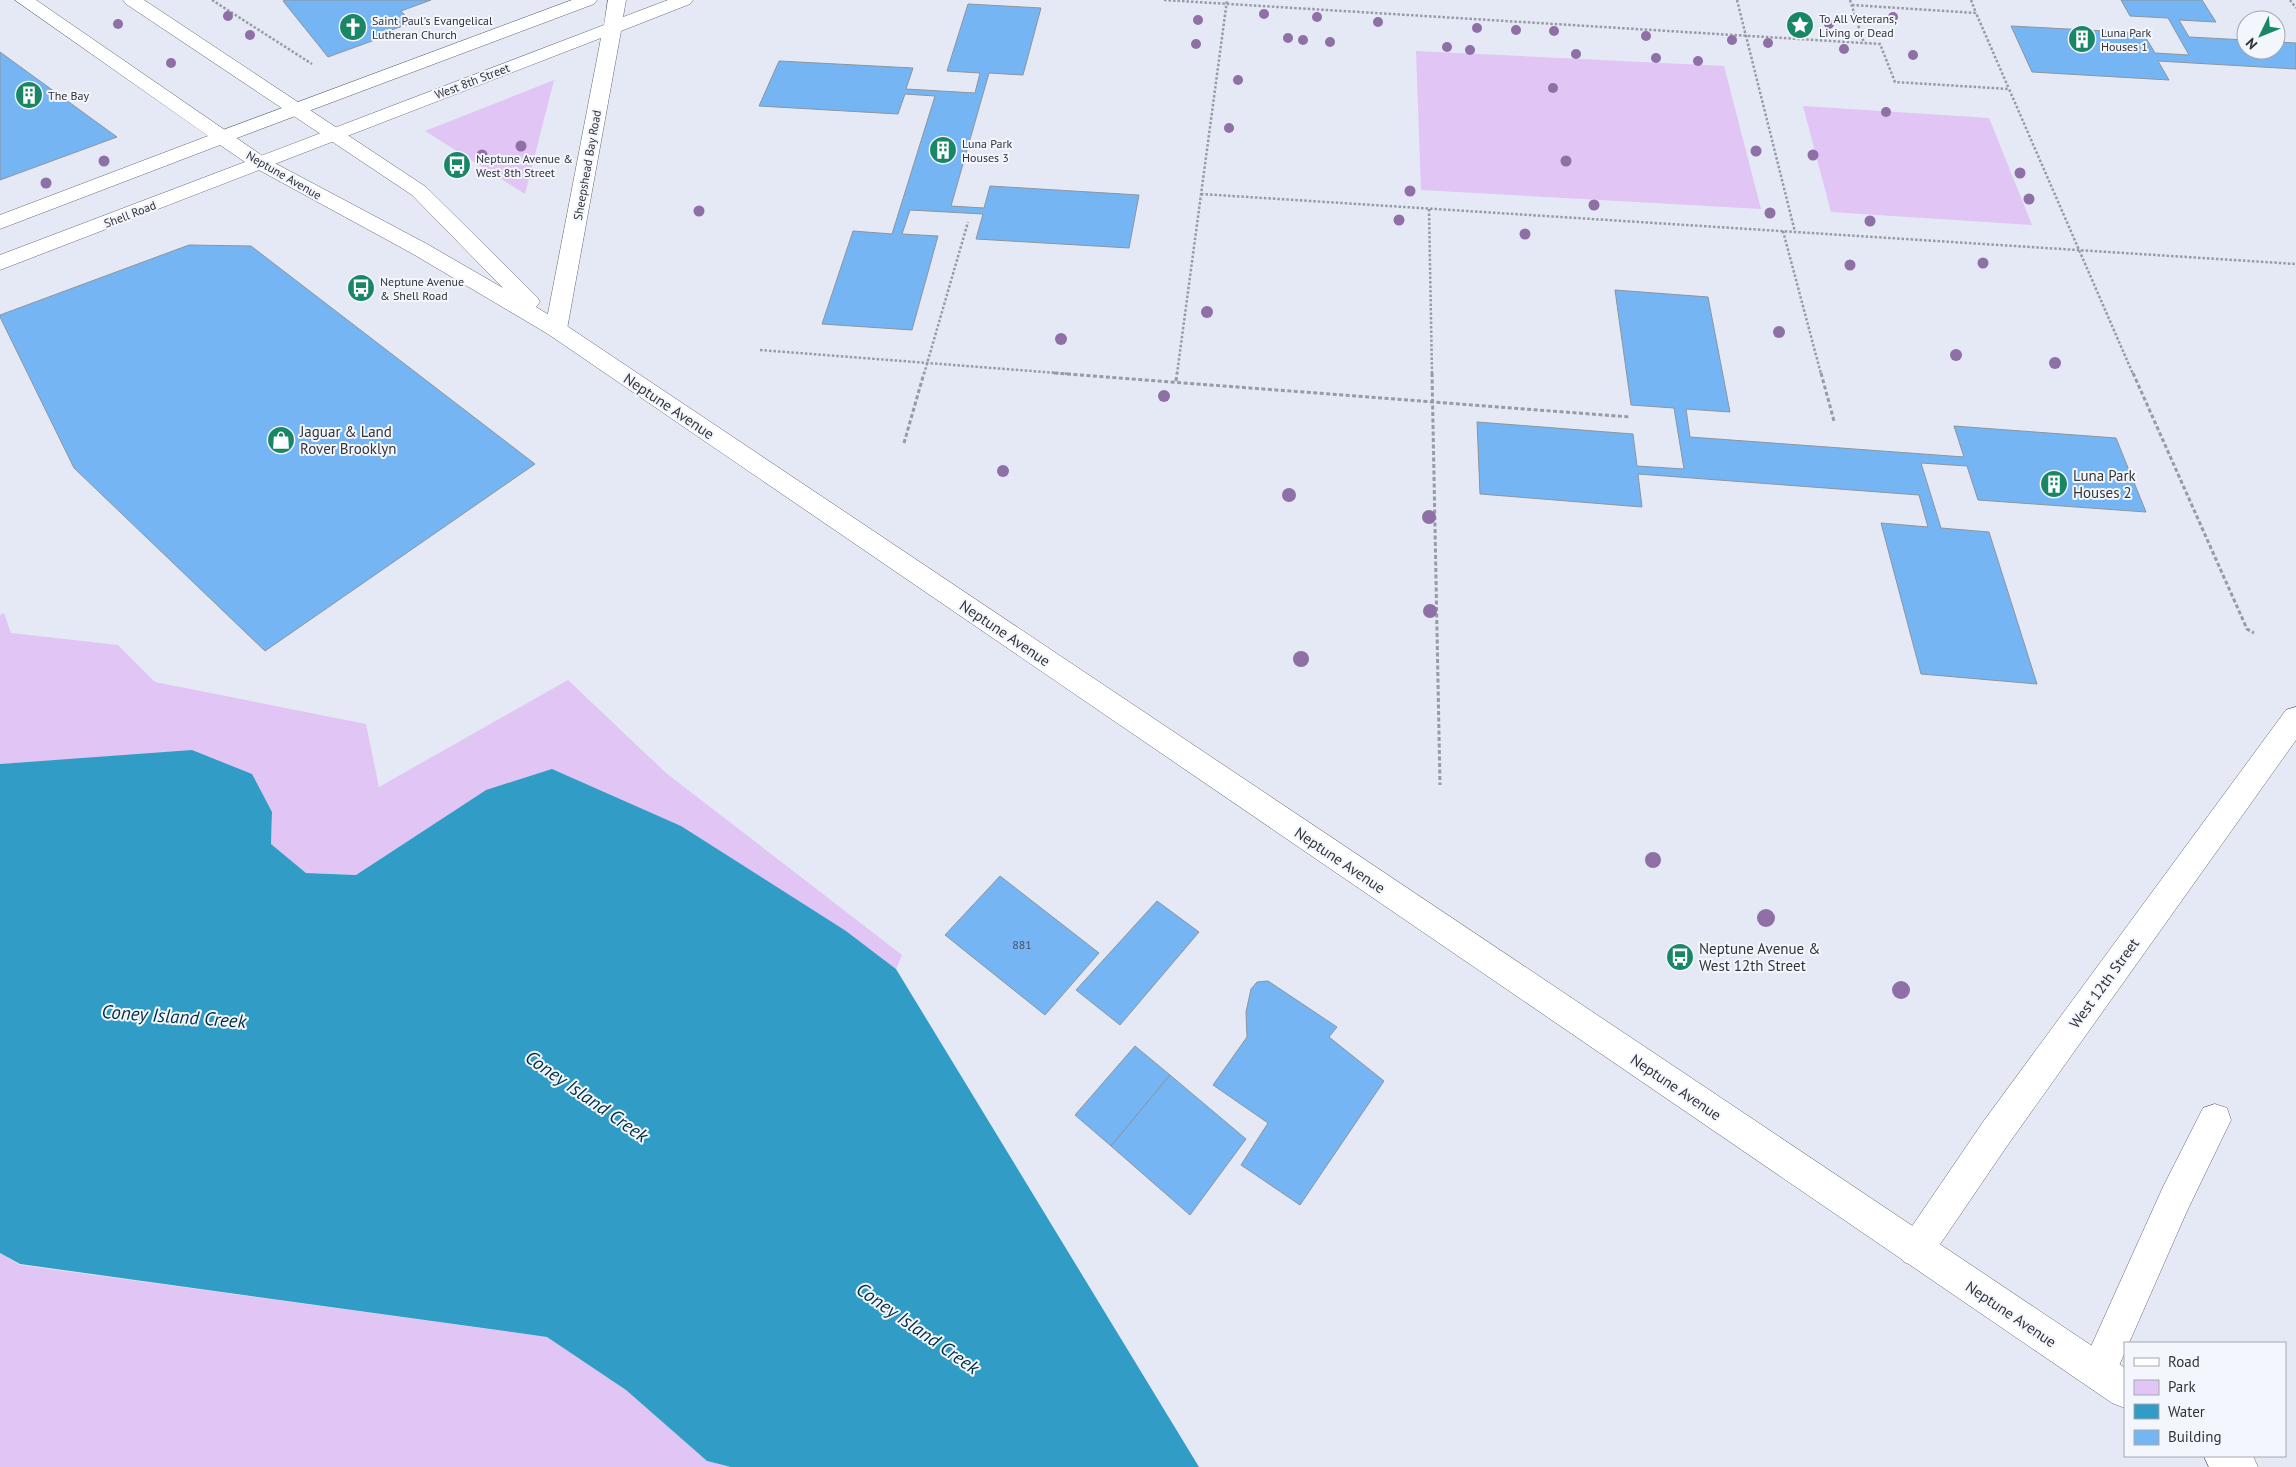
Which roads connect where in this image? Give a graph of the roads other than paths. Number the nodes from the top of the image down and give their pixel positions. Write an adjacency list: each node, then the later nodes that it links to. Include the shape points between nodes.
1 (24, 0): 9 (main road, Neptune Avenue)
2 (132, 0): 7 (main road, Neptune Avenue)
3 (588, 0): 7 (main road)
4 (617, 0): 6 (main road, Sheepshead Bay Road)
5 (684, 0): 6 (main road, West 8th Street)
6 (611, 28): 8 (main road, West 8th Street); 13 (main road, Sheepshead Bay Road)
7 (295, 110): 8 (main road, Neptune Avenue); 9 (main road)
8 (333, 135): 10 (main road, West 8th Street); 13 (main road, Neptune Avenue, via 419,191)
9 (222, 137): 10 (main road, Neptune Avenue); 11 (main road)
10 (260, 163): 12 (main road, Shell Road); 13 (main road, Neptune Avenue, via 420,249)
11 (0, 222)
12 (0, 263)
13 (556, 329): 16 (main road, Neptune Avenue)
14 (2296, 718): 16 (main road, West 12th Street, via 1995,1134)
15 (2215, 1120): 17 (main road, via 2174,1199)
16 (1916, 1250): 19 (main road, Neptune Avenue)
17 (2124, 1342)
18 (2124, 1343): 19 (main road)
19 (2111, 1381)
20 (2224, 1457): 21 (main road)
21 (2239, 1467)

